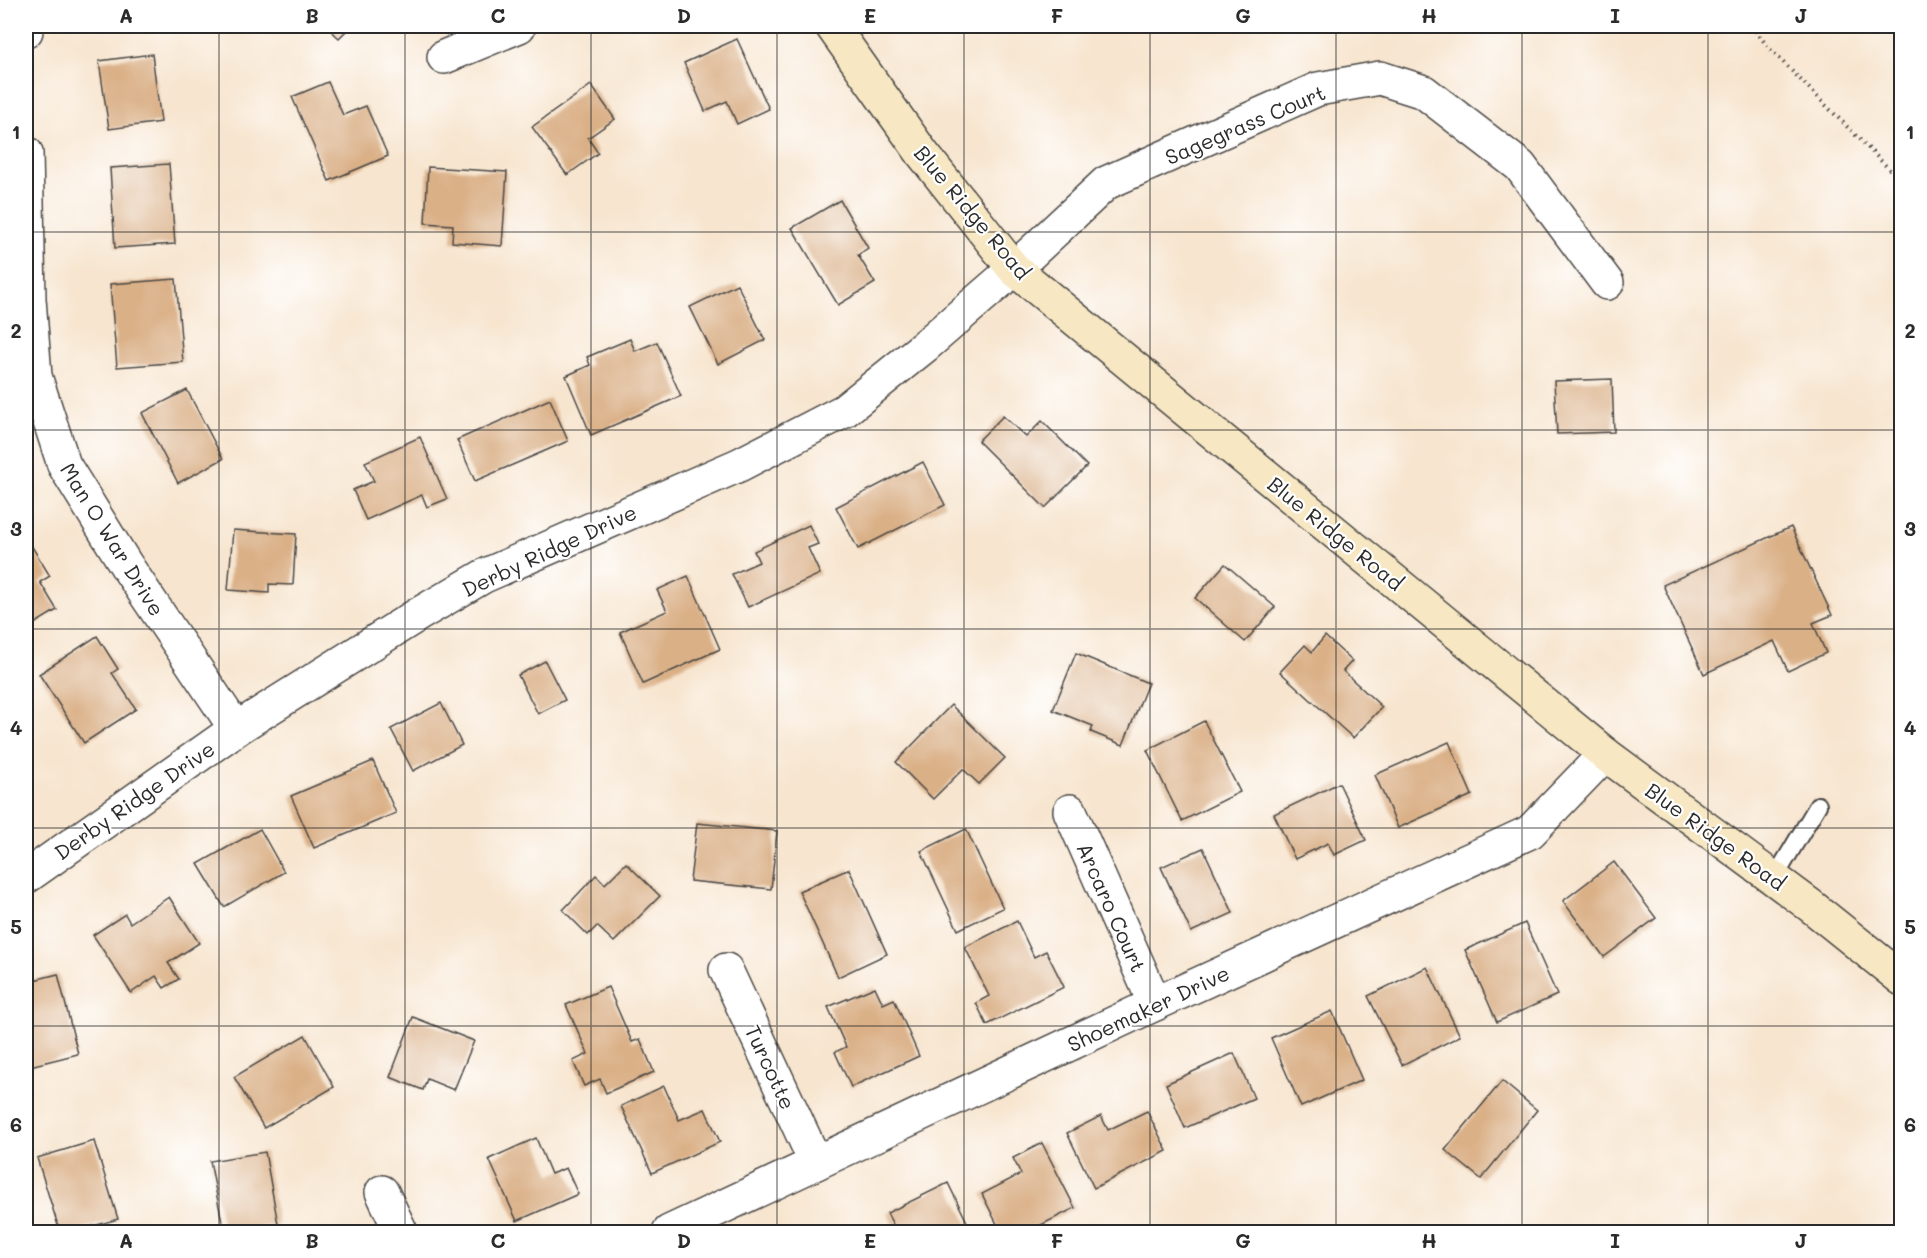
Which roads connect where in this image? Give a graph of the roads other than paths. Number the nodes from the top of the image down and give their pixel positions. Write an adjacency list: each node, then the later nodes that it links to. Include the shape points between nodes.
1 (26, 26): 4 (street)
2 (519, 26): 5 (street)
3 (832, 26): 7 (street, Blue Ridge Road, via 922,153)
4 (26, 31)
5 (444, 57)
6 (26, 153): 9 (street, Man O War Drive, via 35,376 64,465 126,566)
7 (1014, 269): 8 (street, Sagegrass Court, via 1106,183 1318,89 1380,78 1424,92 1520,166); 9 (street, Derby Ridge Drive, via 844,411 739,465 484,576); 10 (street, Blue Ridge Road)
8 (1606, 283)
9 (236, 729): 13 (street, Derby Ridge Drive)
10 (1605, 754): 14 (street, Blue Ridge Road); 17 (street, Shoemaker Drive, via 1530,832)
11 (1818, 805): 14 (lane)
12 (1070, 810): 17 (street, Arcaro Court)
13 (26, 877)
14 (1774, 879): 16 (street, Blue Ridge Road)
15 (726, 970): 18 (street, Turcotte)
16 (1902, 979)
17 (1155, 1004): 18 (street, Shoemaker Drive)
18 (816, 1163): 21 (street, Shoemaker Drive)
19 (382, 1192): 20 (street)
20 (401, 1233)
21 (669, 1233)

